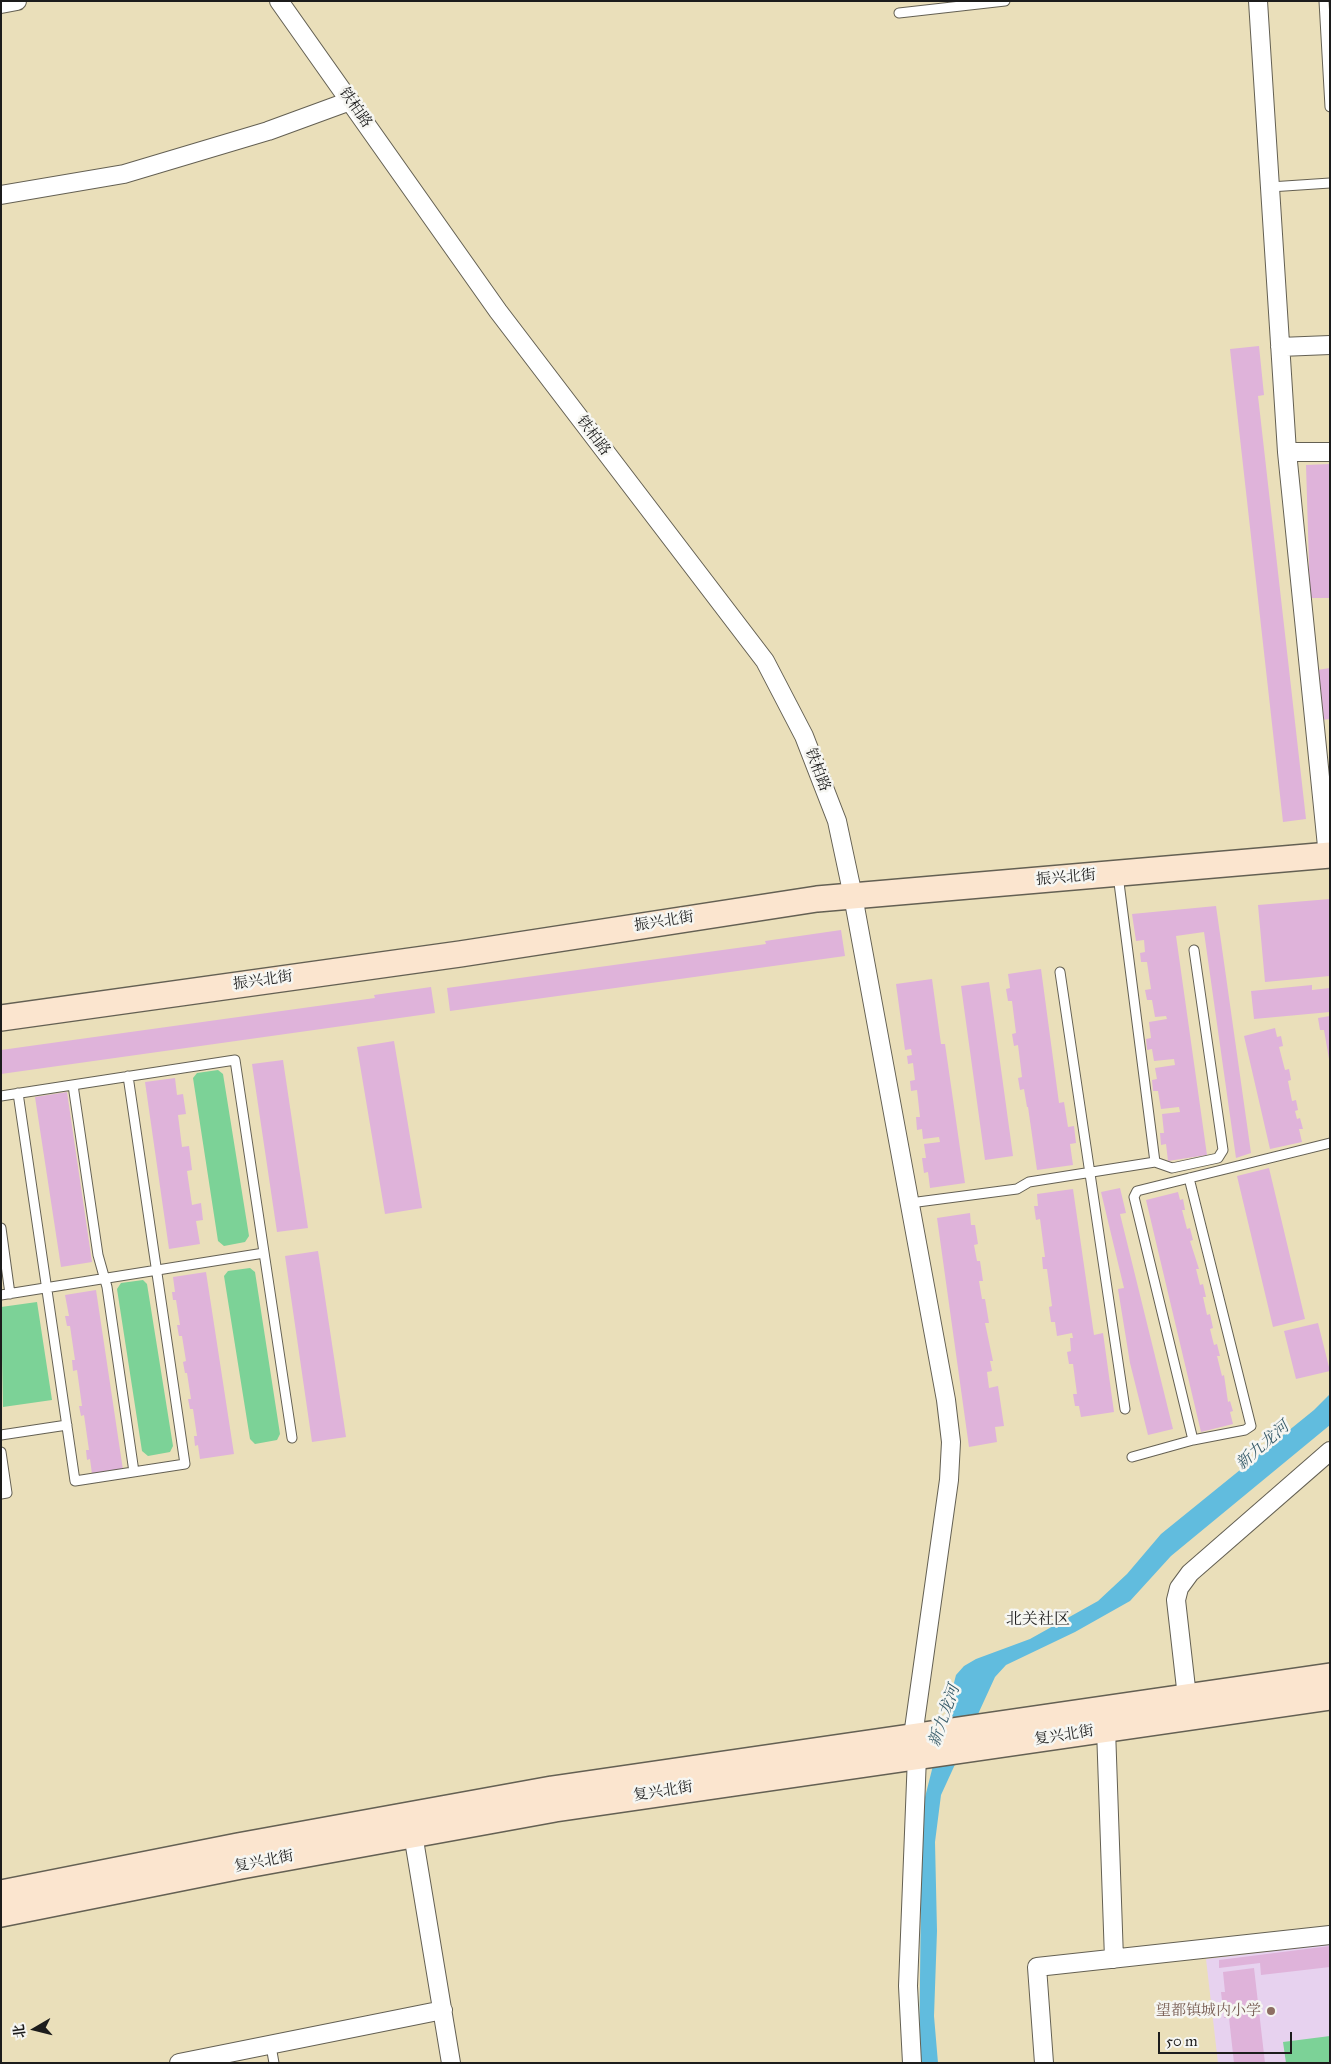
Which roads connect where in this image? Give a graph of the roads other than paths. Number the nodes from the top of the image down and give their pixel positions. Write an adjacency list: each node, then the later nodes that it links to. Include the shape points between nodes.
1 (17, 1): 6 (street)
2 (279, 1): 8 (street, 铁柏路)
3 (1004, 1): 7 (lane)
4 (1258, 1): 11 (street)
5 (1324, 1): 9 (lane)
6 (1, 4)
7 (900, 13)
8 (350, 101): 12 (street, via 268,131 124,174); 19 (street, 铁柏路, via 498,311 765,661 804,736 833,812)
9 (1330, 107)
10 (1330, 183): 11 (lane)
11 (1270, 187): 14 (street)
12 (1, 195)
13 (1330, 345): 14 (street)
14 (1280, 347): 15 (street)
15 (1287, 452): 16 (street); 17 (street)
16 (1330, 452)
17 (1329, 856): 18 (main road, 振兴北街)
18 (1118, 873): 19 (main road, 振兴北街); 28 (lane)
19 (853, 896): 22 (main road, 振兴北街); 31 (street, 铁柏路)
20 (1194, 950): 28 (lane, via 1224,1150 1218,1158 1172,1168)
21 (1060, 972): 29 (lane)
22 (1, 1018)
23 (128, 1076): 24 (lane); 33 (lane, via 235,1060); 34 (lane)
24 (73, 1085): 25 (lane); 35 (lane, via 98,1255)
25 (18, 1093): 26 (lane); 36 (lane)
26 (1, 1096)
27 (1330, 1143): 30 (lane)
28 (1155, 1162): 29 (lane)
29 (1090, 1172): 31 (lane, via 1029,1182 1017,1189); 38 (lane)
30 (1189, 1178): 42 (lane, via 1137,1191 1134,1197); 42 (lane, via 1252,1426)
31 (910, 1204): 53 (street, 铁柏路, via 951,1442)
32 (1, 1228): 37 (lane)
33 (264, 1253): 34 (lane); 41 (lane)
34 (156, 1270): 35 (lane); 46 (lane, via 185,1464)
35 (105, 1278): 36 (lane); 46 (lane)
36 (47, 1288): 37 (lane); 39 (lane)
37 (6, 1294)
38 (1125, 1409)
39 (67, 1425): 40 (lane); 46 (lane, via 75,1481)
40 (1, 1435)
41 (292, 1438)
42 (1193, 1440): 45 (lane)
43 (1330, 1451): 49 (street, via 1190,1573 1179,1588 1176,1600)
44 (1, 1452): 47 (lane, via 7,1493)
45 (1132, 1457)
46 (134, 1472)
47 (1, 1494)
48 (1330, 1676): 49 (main road, 复兴北街)
49 (1187, 1696): 52 (main road, 复兴北街)
50 (1330, 1697): 51 (main road, 复兴北街)
51 (1106, 1729): 52 (main road, 复兴北街); 58 (street)
52 (978, 1738): 53 (main road, 复兴北街)
53 (921, 1745): 54 (main road, 复兴北街); 55 (main road, 复兴北街, via 660,1772 451,1806); 64 (street, 铁柏路, via 908,1986)
54 (414, 1834): 56 (main road, 复兴北街); 59 (street)
55 (1, 1893)
56 (1, 1914)
57 (1330, 1935): 58 (street)
58 (1114, 1959): 65 (street, via 1037,1967)
59 (443, 2010): 60 (street); 63 (street)
60 (272, 2054): 61 (street)
61 (217, 2059): 62 (street)
62 (179, 2063)
63 (451, 2063)
64 (912, 2063)
65 (1044, 2063)

